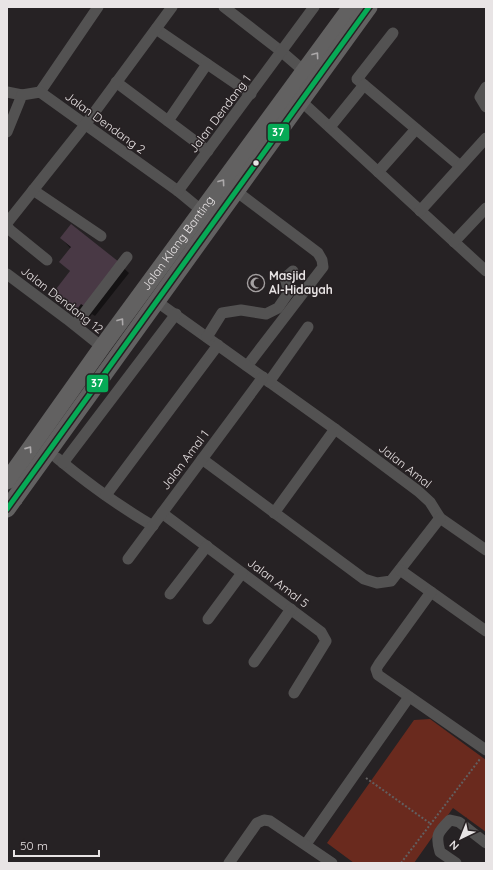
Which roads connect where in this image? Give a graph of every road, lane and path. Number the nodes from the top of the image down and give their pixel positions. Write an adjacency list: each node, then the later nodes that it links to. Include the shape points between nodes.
1 (98, 7): 16 (street)
2 (172, 7): 7 (street)
3 (224, 7): 9 (street)
4 (351, 7): 11 (highway, Jalan Klang Banting, one-way to 4)
5 (370, 7): 19 (highway, Jalan Klang Banting)
6 (312, 8): 9 (street, Jalan Dendang 1)
7 (156, 29): 10 (street); 12 (street)
8 (393, 33): 13 (street, via 357,79)
9 (282, 52): 11 (street); 17 (street, Jalan Dendang 1)
10 (207, 64): 17 (street); 21 (street)
11 (304, 71): 34 (highway, Jalan Klang Banting, one-way to 11)
12 (116, 82): 21 (street); 22 (street)
13 (364, 85): 23 (street); 24 (street)
14 (486, 87): 20 (street, via 480,97)
15 (7, 92): 18 (street)
16 (40, 92): 18 (street); 22 (street, Jalan Dendang 2)
17 (250, 94): 27 (street, Jalan Dendang 1)
18 (22, 95): 25 (street)
19 (301, 100): 23 (street); 32 (highway, Jalan Klang Banting)
20 (486, 107)
21 (168, 120): 27 (street)
22 (85, 125): 30 (street); 31 (street, Jalan Dendang 2)
23 (330, 128): 29 (street)
24 (416, 129): 28 (street); 29 (street)
25 (7, 132)
26 (486, 138): 28 (street)
27 (208, 151): 31 (street, Jalan Dendang 1)
28 (460, 166): 35 (street)
29 (378, 172): 35 (street)
30 (33, 190): 36 (street); 38 (street)
31 (178, 191): 34 (street, Jalan Dendang 2)
32 (236, 191): 45 (highway, Jalan Klang Banting); 52 (street, via 318,253 323,267)
33 (486, 208): 39 (street)
34 (201, 210): 51 (highway, Jalan Klang Banting, one-way to 34)
35 (420, 211): 39 (street)
36 (7, 223)
37 (7, 226): 41 (street)
38 (101, 236)
39 (454, 242): 43 (street)
40 (128, 257): 47 (street)
41 (47, 260)
42 (293, 271): 49 (street, via 286,278 289,292 278,308 266,314 241,310 222,313)
43 (486, 271)
44 (7, 274): 47 (street, Jalan Dendang 12)
45 (156, 301): 46 (street, Jalan Amal); 55 (highway, Jalan Klang Banting)
46 (176, 314): 49 (street, Jalan Amal); 57 (street)
47 (75, 325): 51 (street, Jalan Dendang 12)
48 (308, 327): 53 (street, Jalan Amal 1)
49 (207, 337): 50 (street, Jalan Amal)
50 (218, 345): 52 (street, Jalan Amal); 60 (street)
51 (102, 347): 58 (highway, Jalan Klang Banting, one-way to 51)
52 (247, 366): 53 (street, Jalan Amal)
53 (266, 380): 54 (street, Jalan Amal); 56 (street, Jalan Amal 1)
54 (335, 428): 63 (street); 64 (street, Jalan Amal, via 418,491 430,502)
55 (49, 451): 57 (street); 61 (highway, Jalan Klang Banting)
56 (202, 459): 62 (street, Jalan Amal 1); 63 (street)
57 (62, 463): 60 (street)
58 (10, 472)
59 (7, 493): 61 (path, bridge)
60 (106, 495): 65 (street)
61 (15, 507)
62 (162, 513): 65 (street, Jalan Amal 1); 66 (street, Jalan Amal 5)
63 (274, 513): 69 (street, via 364,579 377,583 391,581)
64 (440, 518): 67 (street); 69 (street)
65 (153, 526): 68 (street, Jalan Amal 1)
66 (207, 546): 70 (street, Jalan Amal 5); 72 (street)
67 (486, 550)
68 (128, 559)
69 (400, 570): 71 (street)
70 (242, 572): 73 (street, Jalan Amal 5); 74 (street)
71 (431, 592): 75 (street); 78 (street, via 376,669 378,675)
72 (170, 594)
73 (291, 609): 76 (street); 77 (street, Jalan Amal 5, via 321,632 326,641)
74 (208, 619)
75 (486, 631)
76 (254, 662)
77 (294, 693)
78 (409, 697): 79 (street); 80 (street)
79 (484, 754): 81 (path)
80 (357, 771): 81 (path); 84 (street)
81 (430, 824): 82 (path); 87 (path)
82 (440, 831): 83 (street, via 450,820 459,822); 88 (street, via 436,840 440,852)
83 (486, 843)
84 (306, 844): 85 (street, via 270,821 264,820 257,823); 86 (street)
85 (229, 863)
86 (332, 863)
87 (401, 863)
88 (456, 863)

